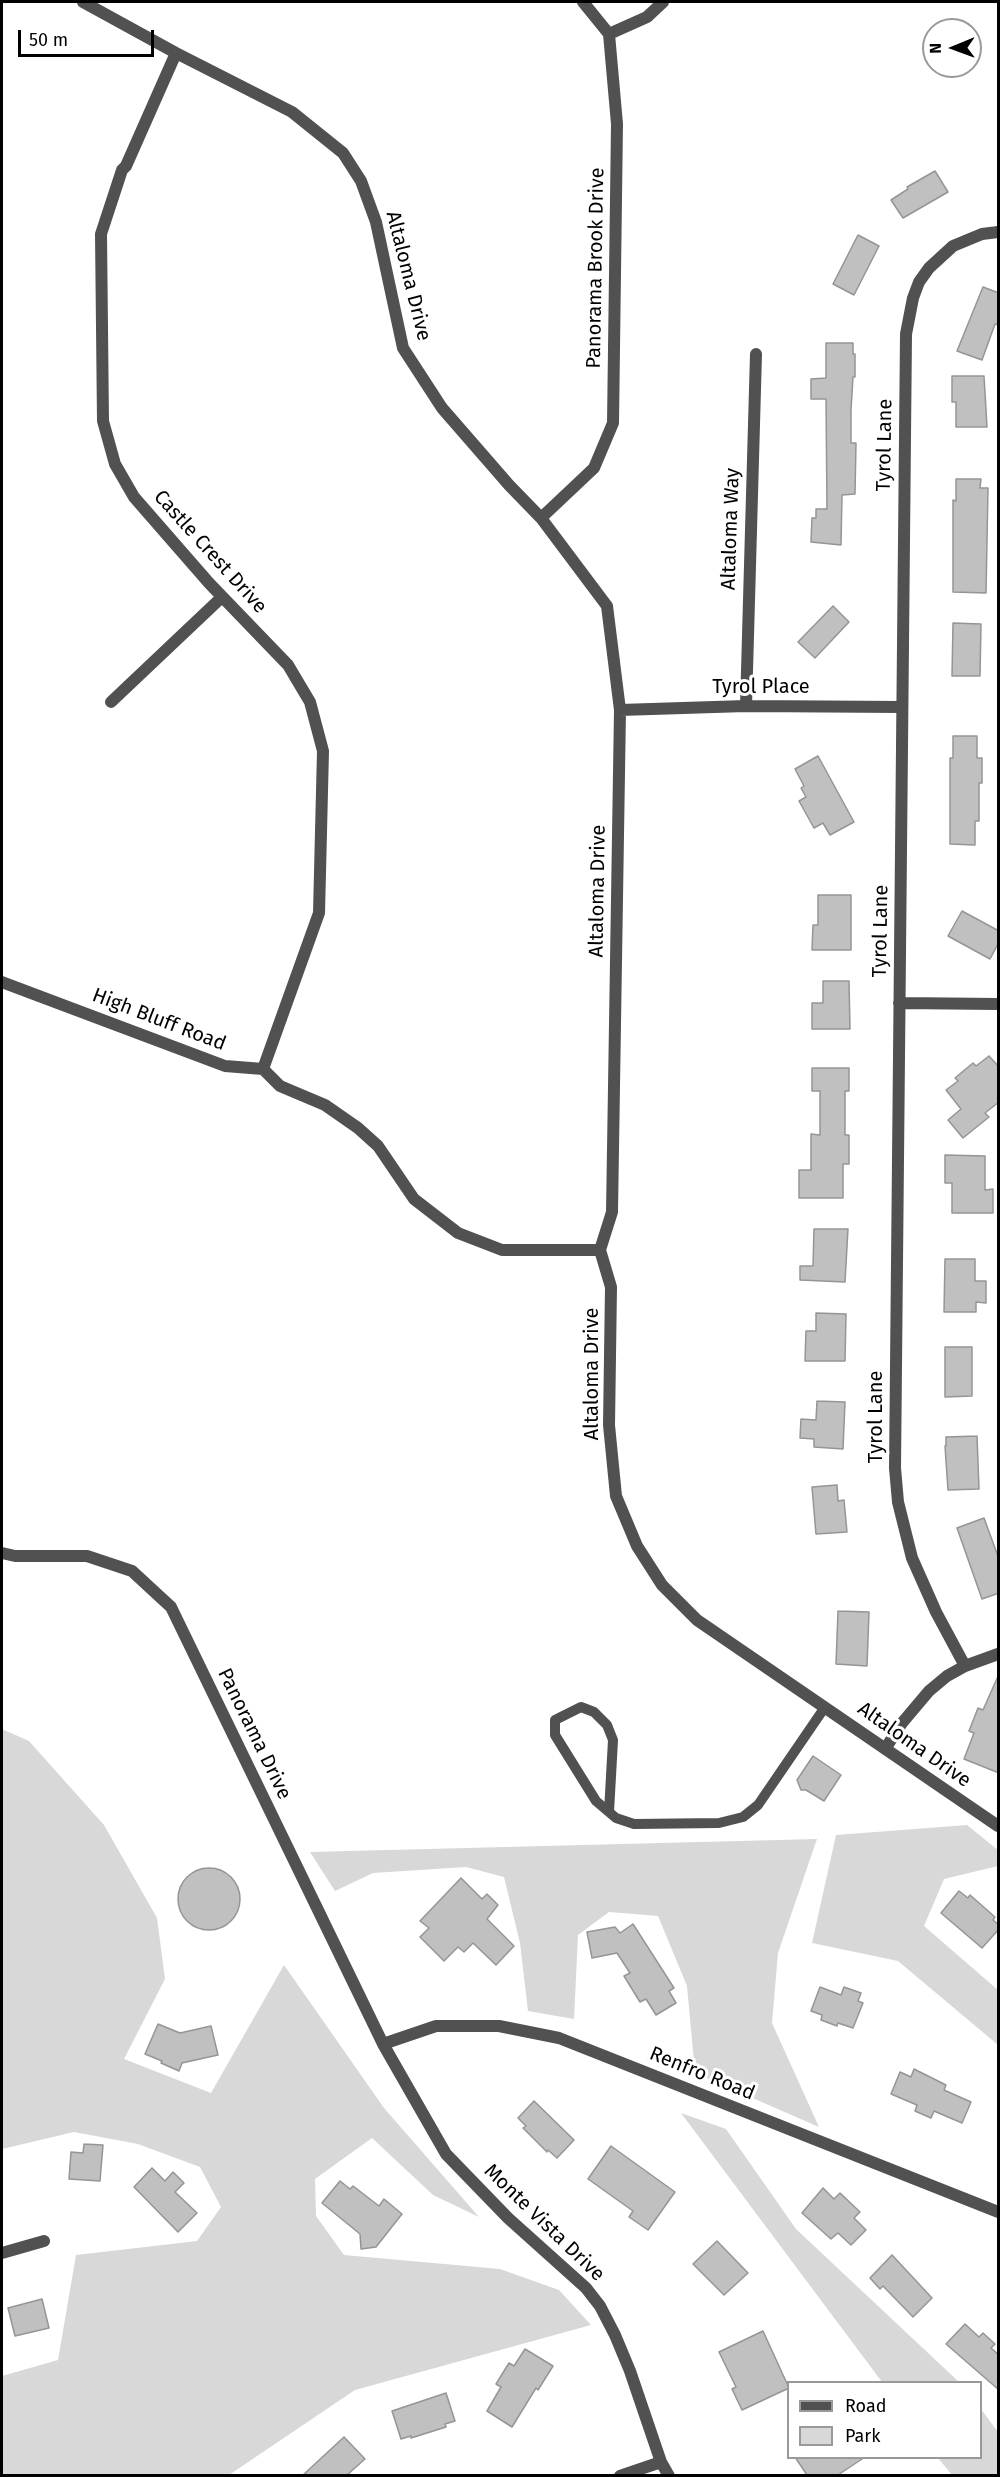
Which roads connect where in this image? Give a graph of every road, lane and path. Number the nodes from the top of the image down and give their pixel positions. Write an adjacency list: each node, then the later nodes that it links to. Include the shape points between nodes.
1 (83, 2): 5 (street, Altaloma Drive)
2 (583, 2): 4 (street)
3 (663, 2): 4 (street, via 647,17)
4 (609, 34): 8 (street, Panorama Brook Drive, via 617,124 613,423 594,468)
5 (176, 53): 8 (street, Altaloma Drive, via 292,112 343,153 361,181 376,222 403,348 442,408); 9 (street, Castle Crest Drive, via 122,170 101,234 103,421 115,465 134,497)
6 (999, 231): 12 (street, Tyrol Lane, via 966,239 941,256 919,282 908,315)
7 (756, 354): 11 (street, Altaloma Way)
8 (541, 518): 13 (street, Altaloma Drive, via 607,606)
9 (222, 597): 10 (street); 17 (street, Castle Crest Drive, via 288,665 310,702 322,751 319,913)
10 (111, 702)
11 (746, 706): 12 (street, Tyrol Place); 13 (street, Tyrol Place)
12 (902, 707): 15 (street, Tyrol Lane)
13 (620, 710): 18 (street, Altaloma Drive, via 612,1212)
14 (2, 982): 17 (street, High Bluff Road, via 225,1066)
15 (899, 1003): 16 (street); 21 (street, Tyrol Lane, via 894,1436 897,1491 912,1558)
16 (999, 1004)
17 (263, 1069): 18 (street, via 280,1086 325,1105 358,1128 378,1146 414,1199 458,1233 502,1250)
18 (600, 1250): 22 (street, Altaloma Drive, via 611,1287 609,1425 616,1496 637,1545 662,1585 698,1620)
19 (2, 1553): 26 (street, Panorama Drive, via 87,1556 132,1571 171,1607)
20 (999, 1654): 21 (street)
21 (965, 1666): 23 (street, via 929,1691)
22 (825, 1707): 23 (street, Altaloma Drive); 24 (lane, via 758,1805 743,1817 720,1823 634,1824)
23 (885, 1749): 25 (street, Altaloma Drive)
24 (609, 1812): 24 (lane, via 585,1786 555,1735 555,1720 581,1707 594,1712 607,1725 612,1740)
25 (999, 1826)
26 (383, 2044): 27 (street, Renfro Road, via 436,2026 499,2026 559,2038); 30 (street, Monte Vista Drive, via 446,2154 600,2306 630,2371)
27 (999, 2212)
28 (44, 2241): 29 (street)
29 (2, 2253)
30 (661, 2462): 31 (street); 32 (street, Monte Vista Drive)
31 (620, 2475)
32 (669, 2475)

